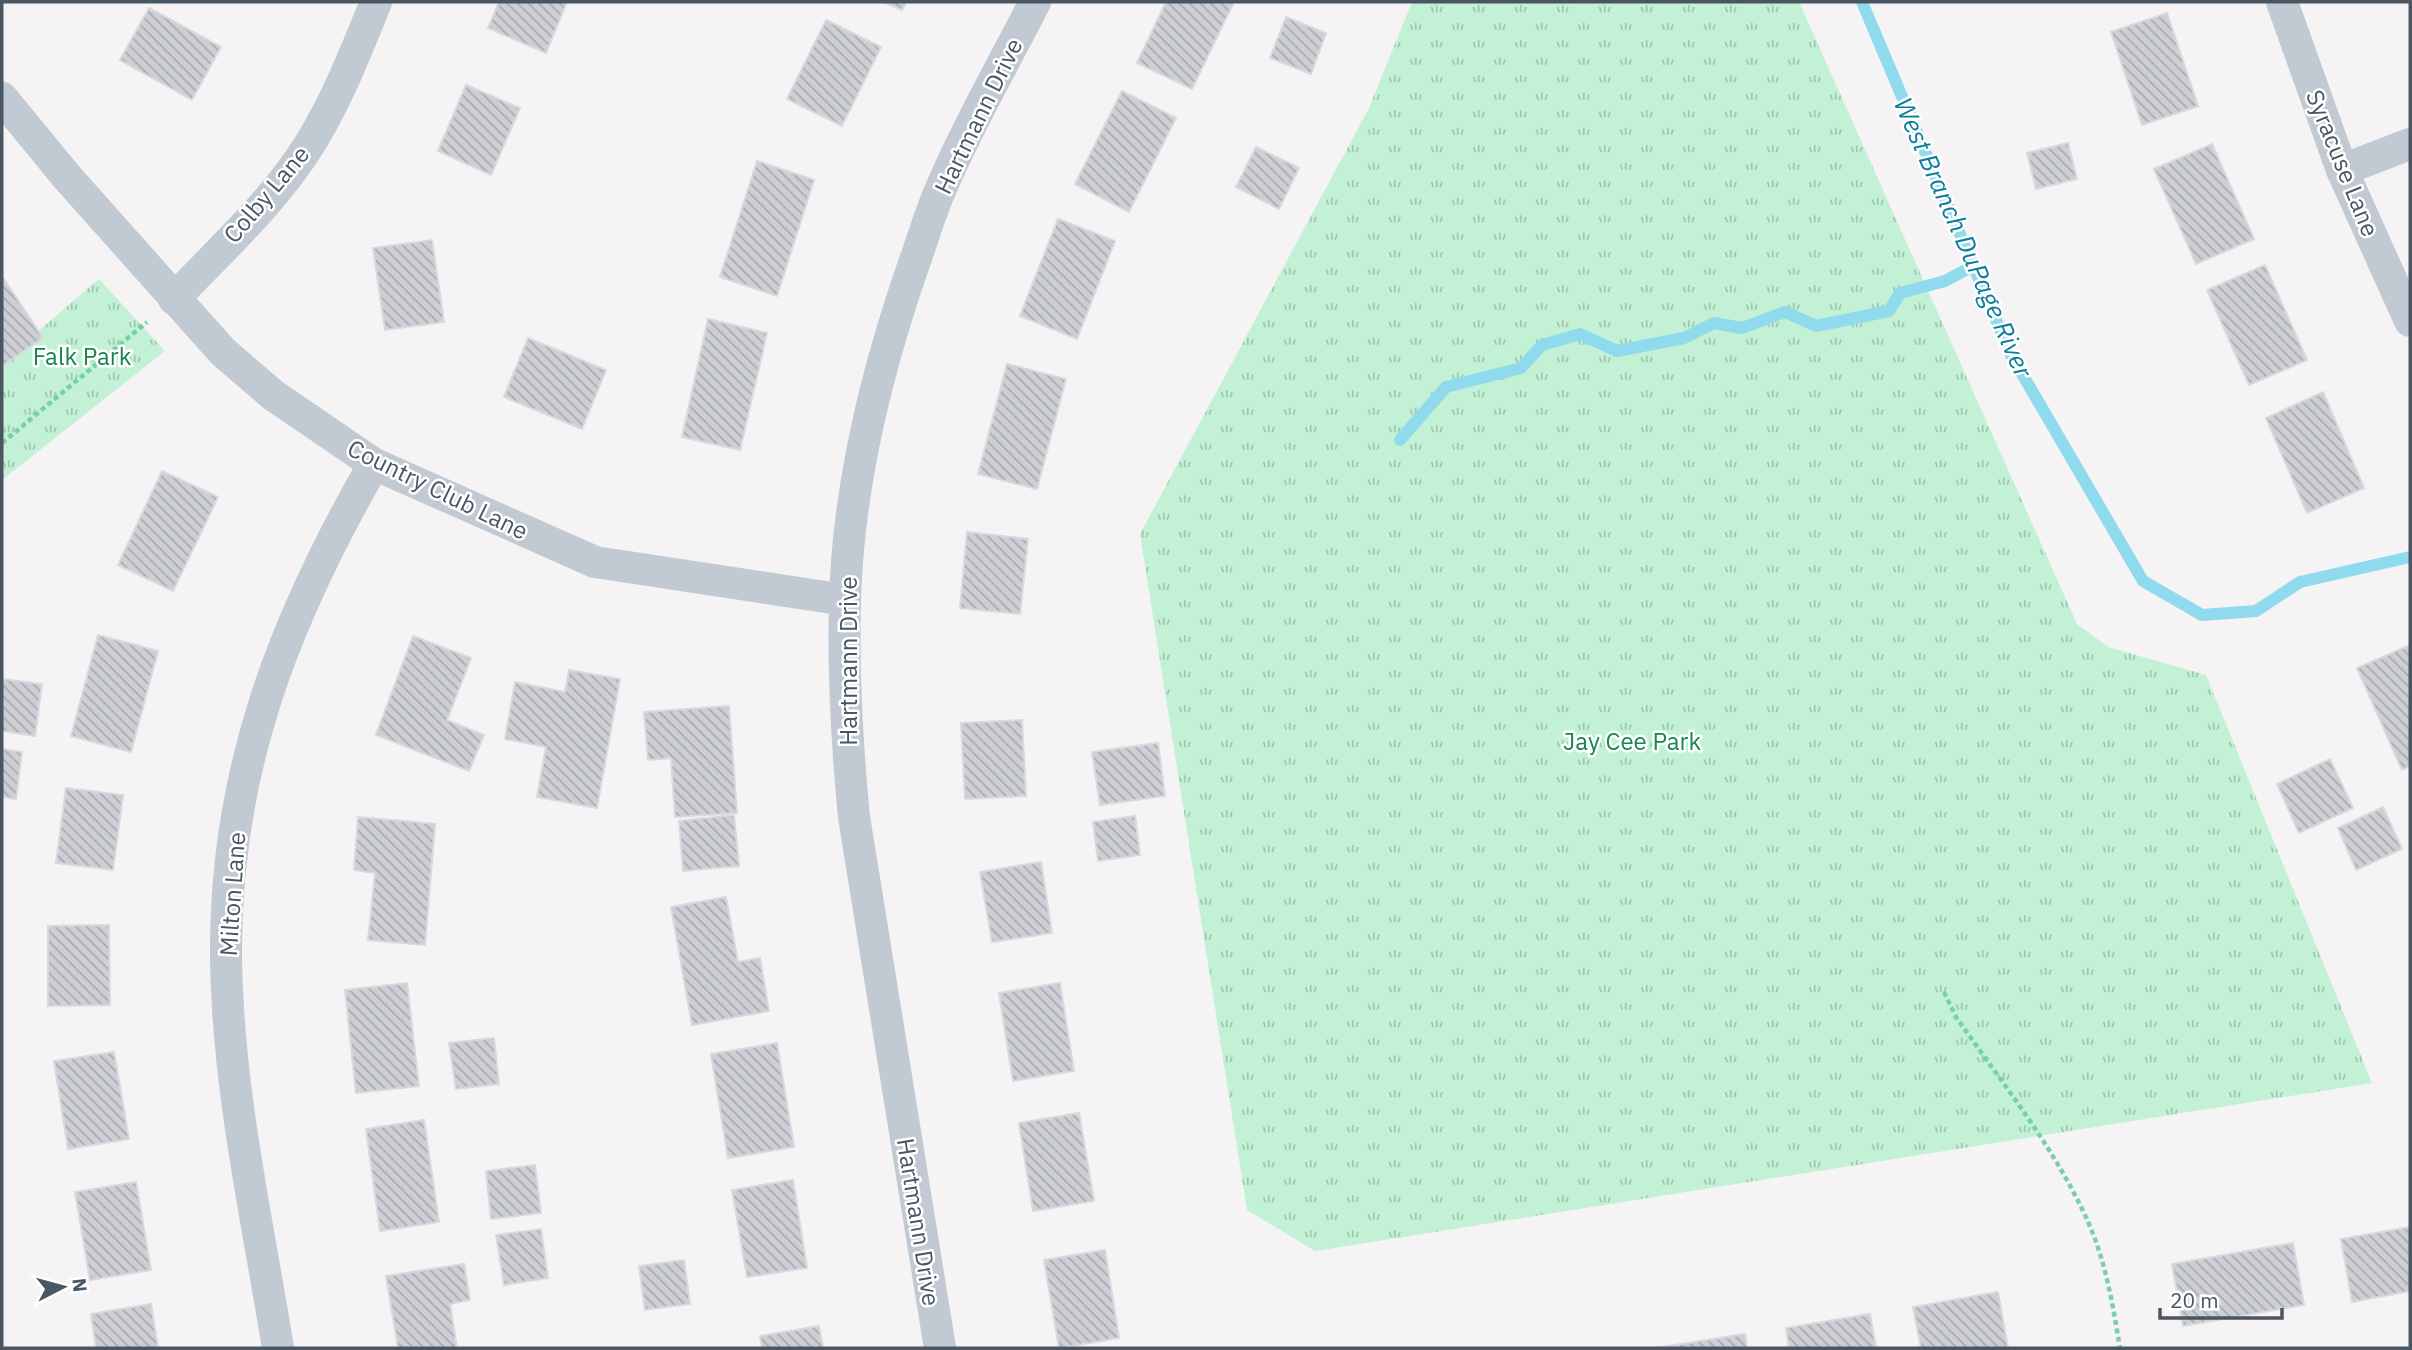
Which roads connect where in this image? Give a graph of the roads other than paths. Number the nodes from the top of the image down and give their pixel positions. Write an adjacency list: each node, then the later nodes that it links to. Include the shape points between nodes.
1 (376, 2): 7 (street, Colby Lane, via 311,143 266,203)
2 (1035, 2): 10 (street, Hartmann Drive, via 942,186 904,290 868,430 851,523)
3 (2282, 2): 6 (street, Syracuse Lane)
4 (2, 98): 7 (street, Country Club Lane)
5 (2410, 145): 6 (street)
6 (2342, 170): 8 (street, Syracuse Lane)
7 (174, 299): 9 (street, Country Club Lane, via 223,352 273,395)
8 (2410, 321)
9 (374, 464): 10 (street, Country Club Lane, via 595,562); 11 (street, Milton Lane, via 296,614 269,685 244,777 233,848 226,925 228,1005 240,1112)
10 (845, 600): 12 (street, Hartmann Drive, via 854,817)
11 (278, 1348)
12 (940, 1348)

